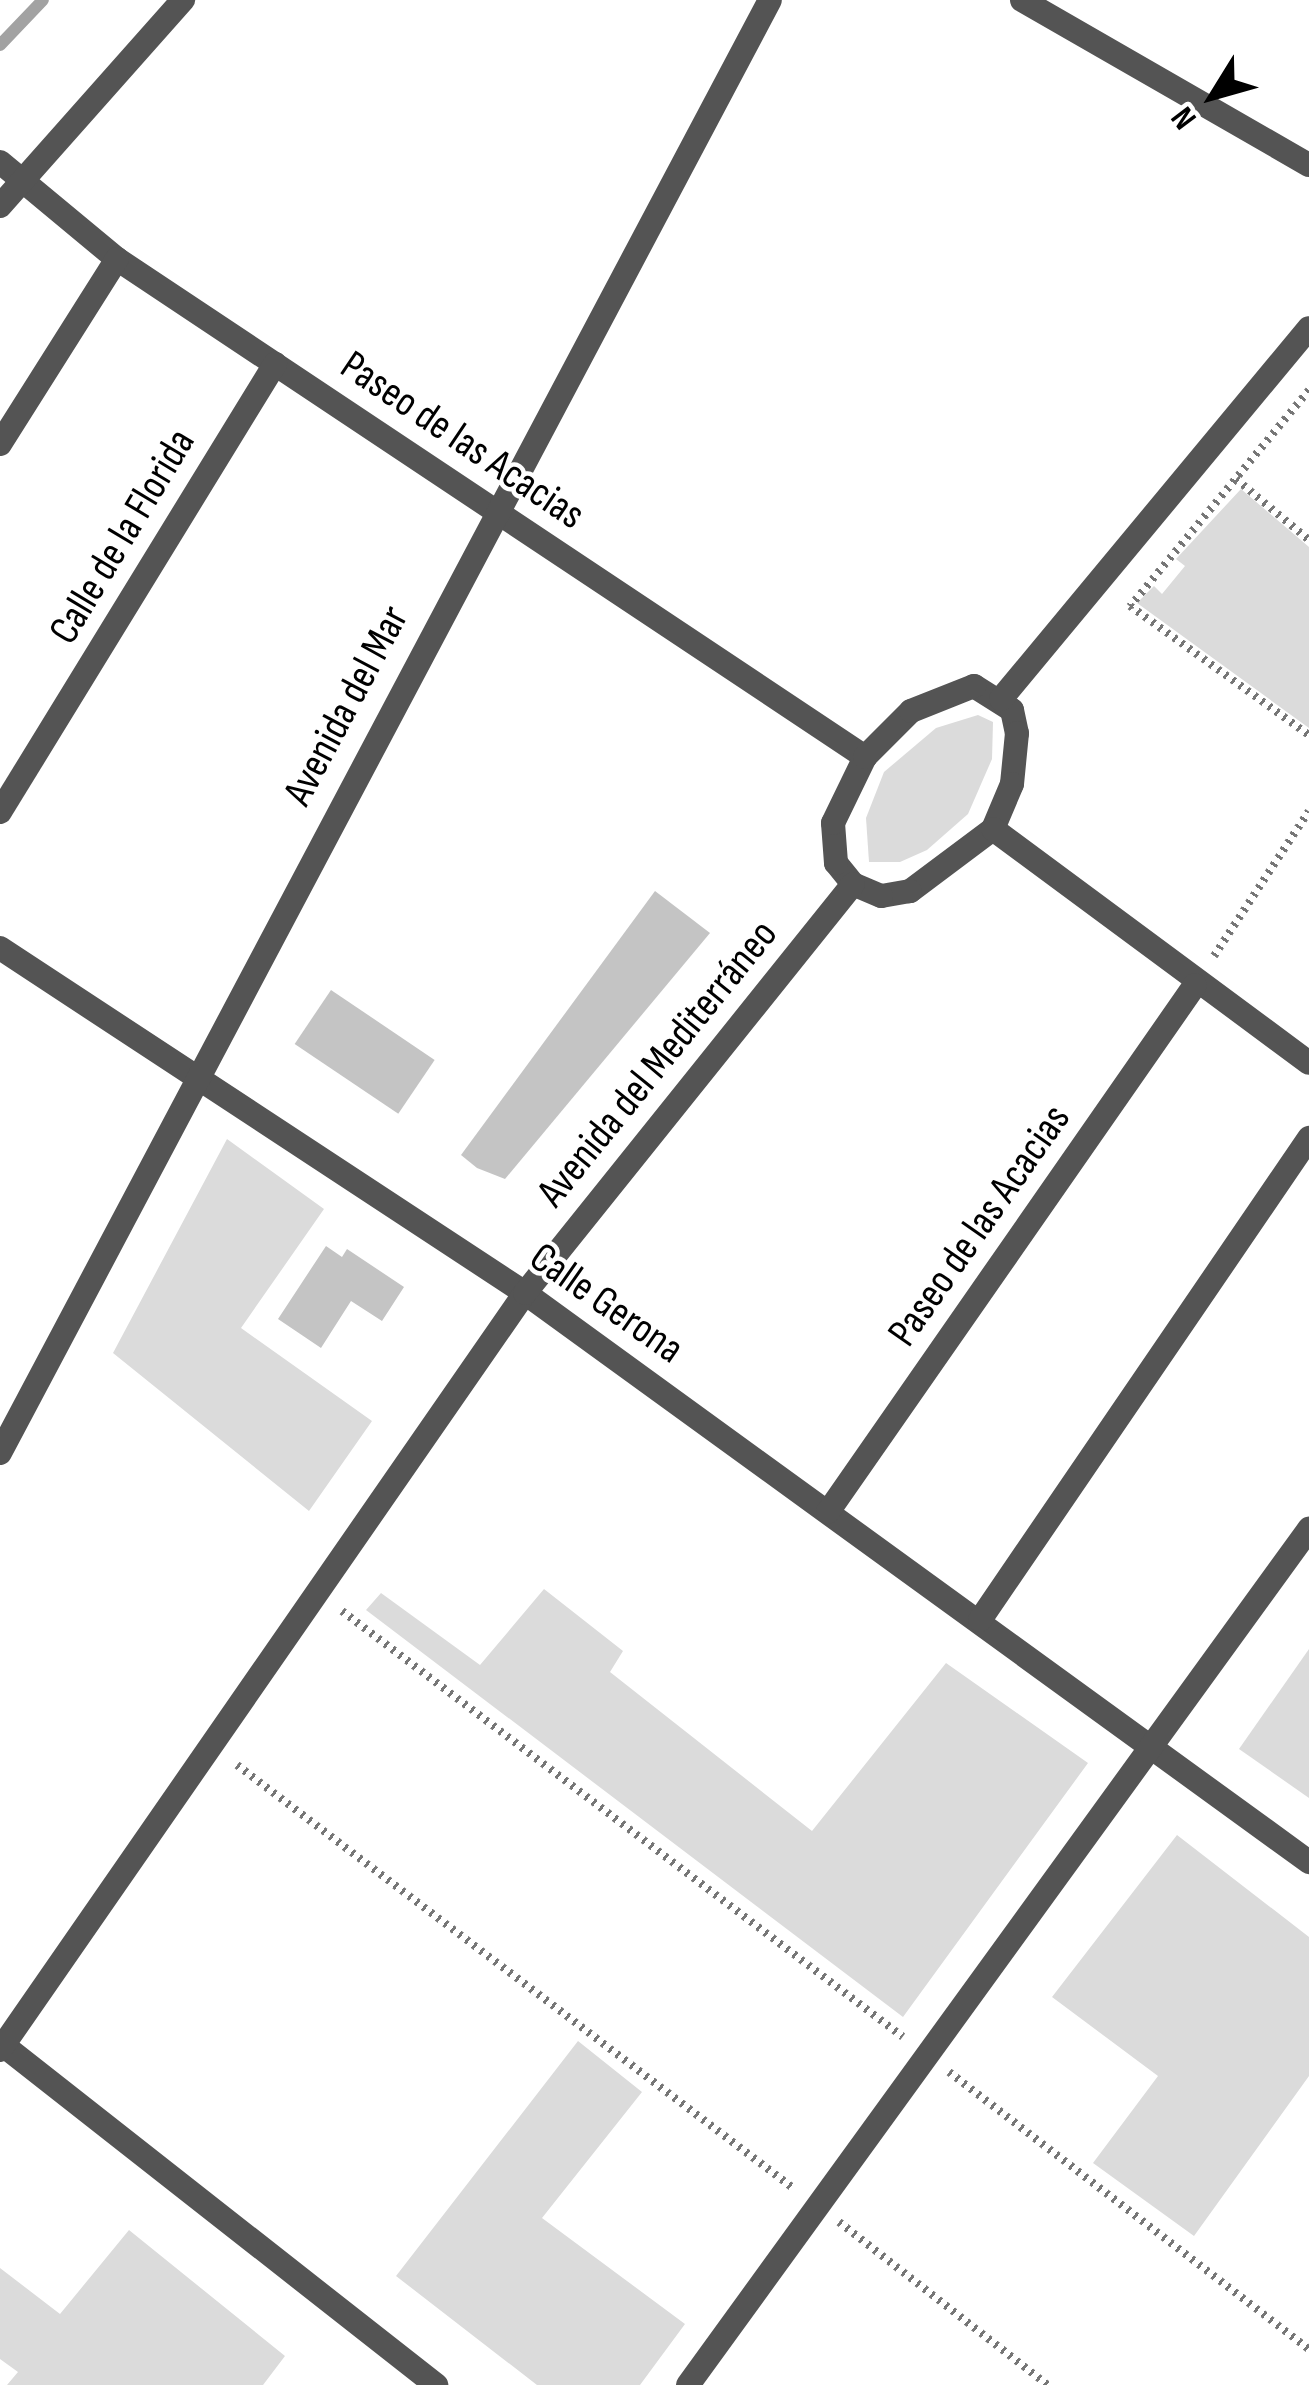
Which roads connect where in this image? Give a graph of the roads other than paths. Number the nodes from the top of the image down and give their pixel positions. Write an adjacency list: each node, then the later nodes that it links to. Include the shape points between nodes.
1 (183, 0): 5 (street)
2 (770, 0): 11 (street, Avenida del Mar)
3 (1032, 3): 4 (street)
4 (1309, 165)
5 (8, 170): 6 (street); 7 (street, Paseo de las Acacias)
6 (0, 206)
7 (117, 259): 9 (street, Paseo de las Acacias); 10 (street)
8 (1309, 328): 12 (street)
9 (275, 364): 11 (street, Paseo de las Acacias); 14 (street, Calle de la Florida)
10 (0, 444)
11 (496, 511): 13 (street, Paseo de las Acacias); 20 (street, Avenida del Mar)
12 (1001, 699): 13 (street, via 974,686 936,698); 15 (street, via 1012,710 1018,758)
13 (865, 757): 16 (street, via 833,823 836,863)
14 (0, 812)
15 (993, 829): 16 (street, via 910,891 881,896); 18 (street)
16 (853, 884): 22 (street, Avenida del Mediterráneo)
17 (0, 948): 20 (street, Calle Gerona)
18 (1196, 985): 19 (street); 24 (street, Paseo de las Acacias)
19 (1309, 1063)
20 (196, 1075): 22 (street, Calle Gerona); 23 (street, Avenida del Mar)
21 (1309, 1138): 26 (street)
22 (526, 1293): 24 (street, Calle Gerona); 29 (street, Avenida del Mediterráneo)
23 (0, 1454)
24 (828, 1512): 26 (street, Calle Gerona)
25 (1309, 1529): 27 (street)
26 (980, 1620): 27 (street, Calle Gerona)
27 (1153, 1746): 28 (street, Calle Gerona); 31 (street)
28 (1309, 1862)
29 (2, 2048): 30 (street)
30 (436, 2385)
31 (688, 2385)

